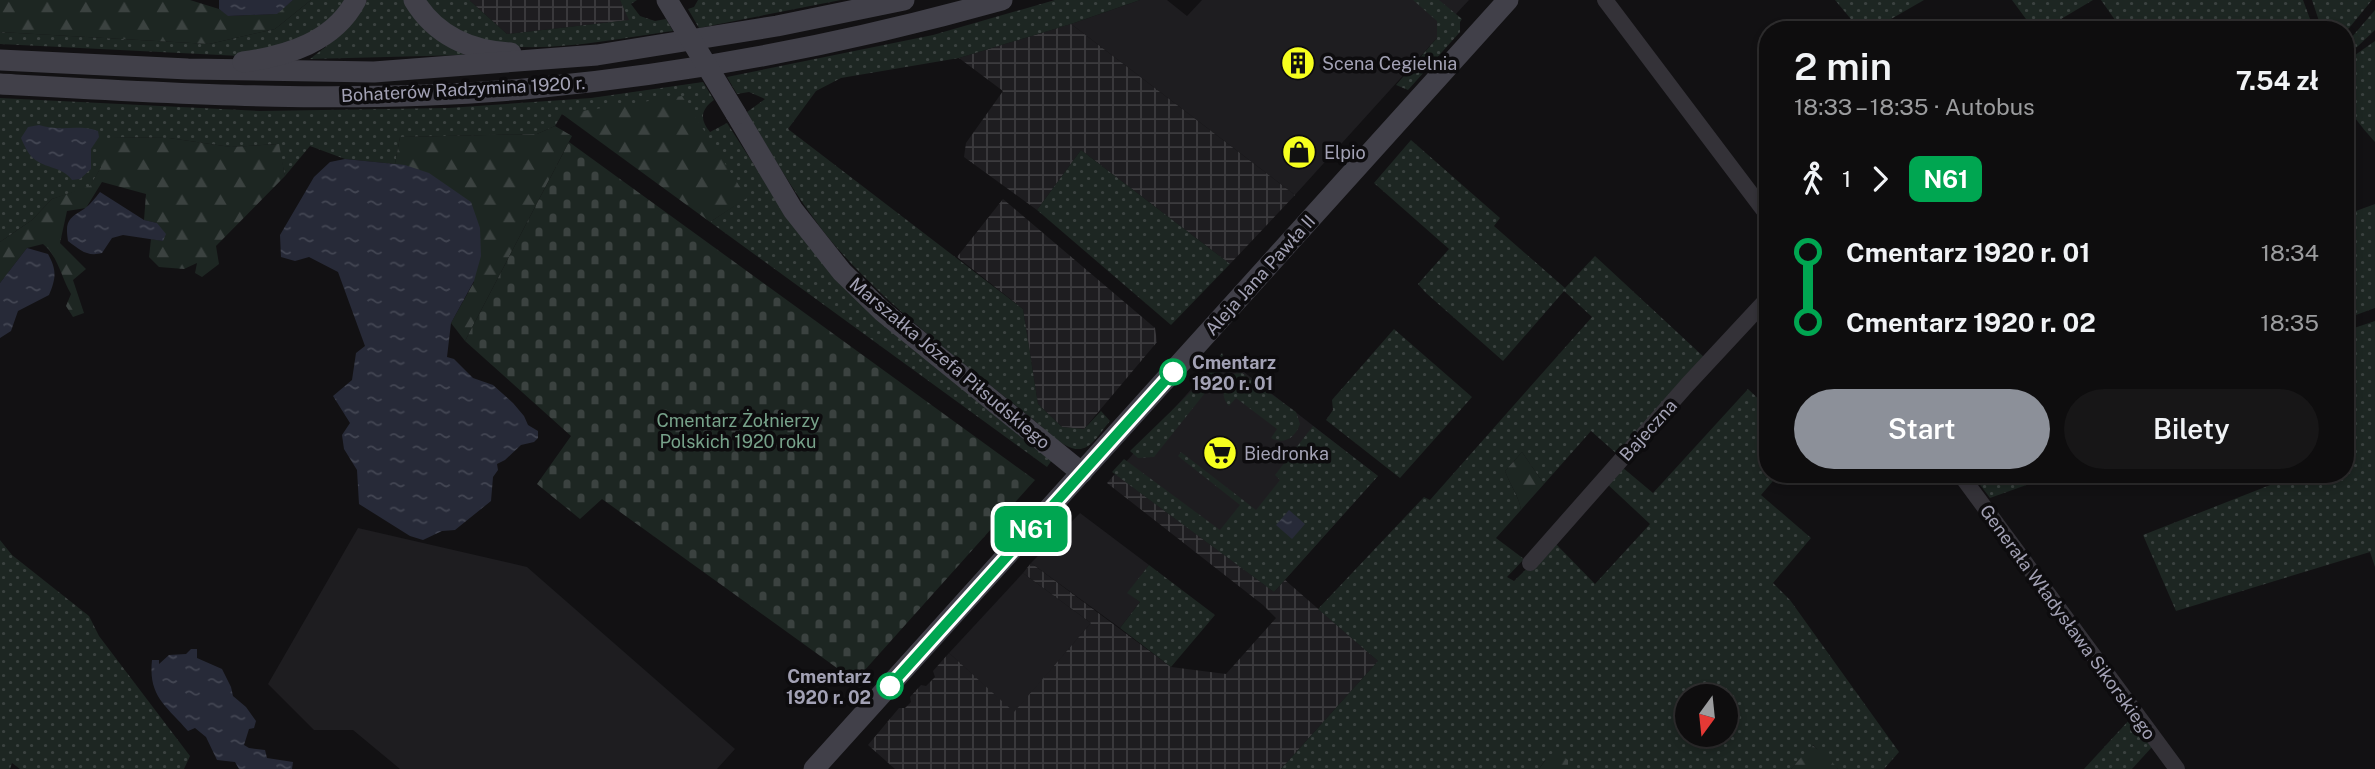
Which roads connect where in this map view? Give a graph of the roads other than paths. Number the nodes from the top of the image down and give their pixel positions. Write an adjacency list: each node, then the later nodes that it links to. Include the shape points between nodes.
1 (356, 0): 10 (main road, via 334,27 306,47 258,60)
2 (414, 0): 8 (main road, via 447,35 478,49)
3 (667, 0): 14 (main road, Marszałka Józefa Piłsudskiego, bridge, via 793,210 842,272 882,311)
4 (904, 0): 8 (main road, Bohaterów Radzymina 1920 r.)
5 (1002, 0): 11 (main road, Bohaterów Radzymina 1920 r., via 787,51 532,88 301,96)
6 (1508, 0): 14 (main road, Aleja Jana Pawła II)
7 (1605, 0): 12 (street)
8 (597, 55): 10 (main road, Bohaterów Radzymina 1920 r., via 374,72)
9 (0, 60): 10 (main road, Bohaterów Radzymina 1920 r.)
10 (188, 69)
11 (0, 84)
12 (1759, 204)
13 (1759, 308): 16 (street, Bajeczna)
14 (1082, 473): 17 (main road, Aleja Jana Pawła II)
15 (1967, 483): 18 (street, Generała Władysława Sikorskiego)
16 (1530, 563)
17 (814, 769)
18 (2177, 769)

